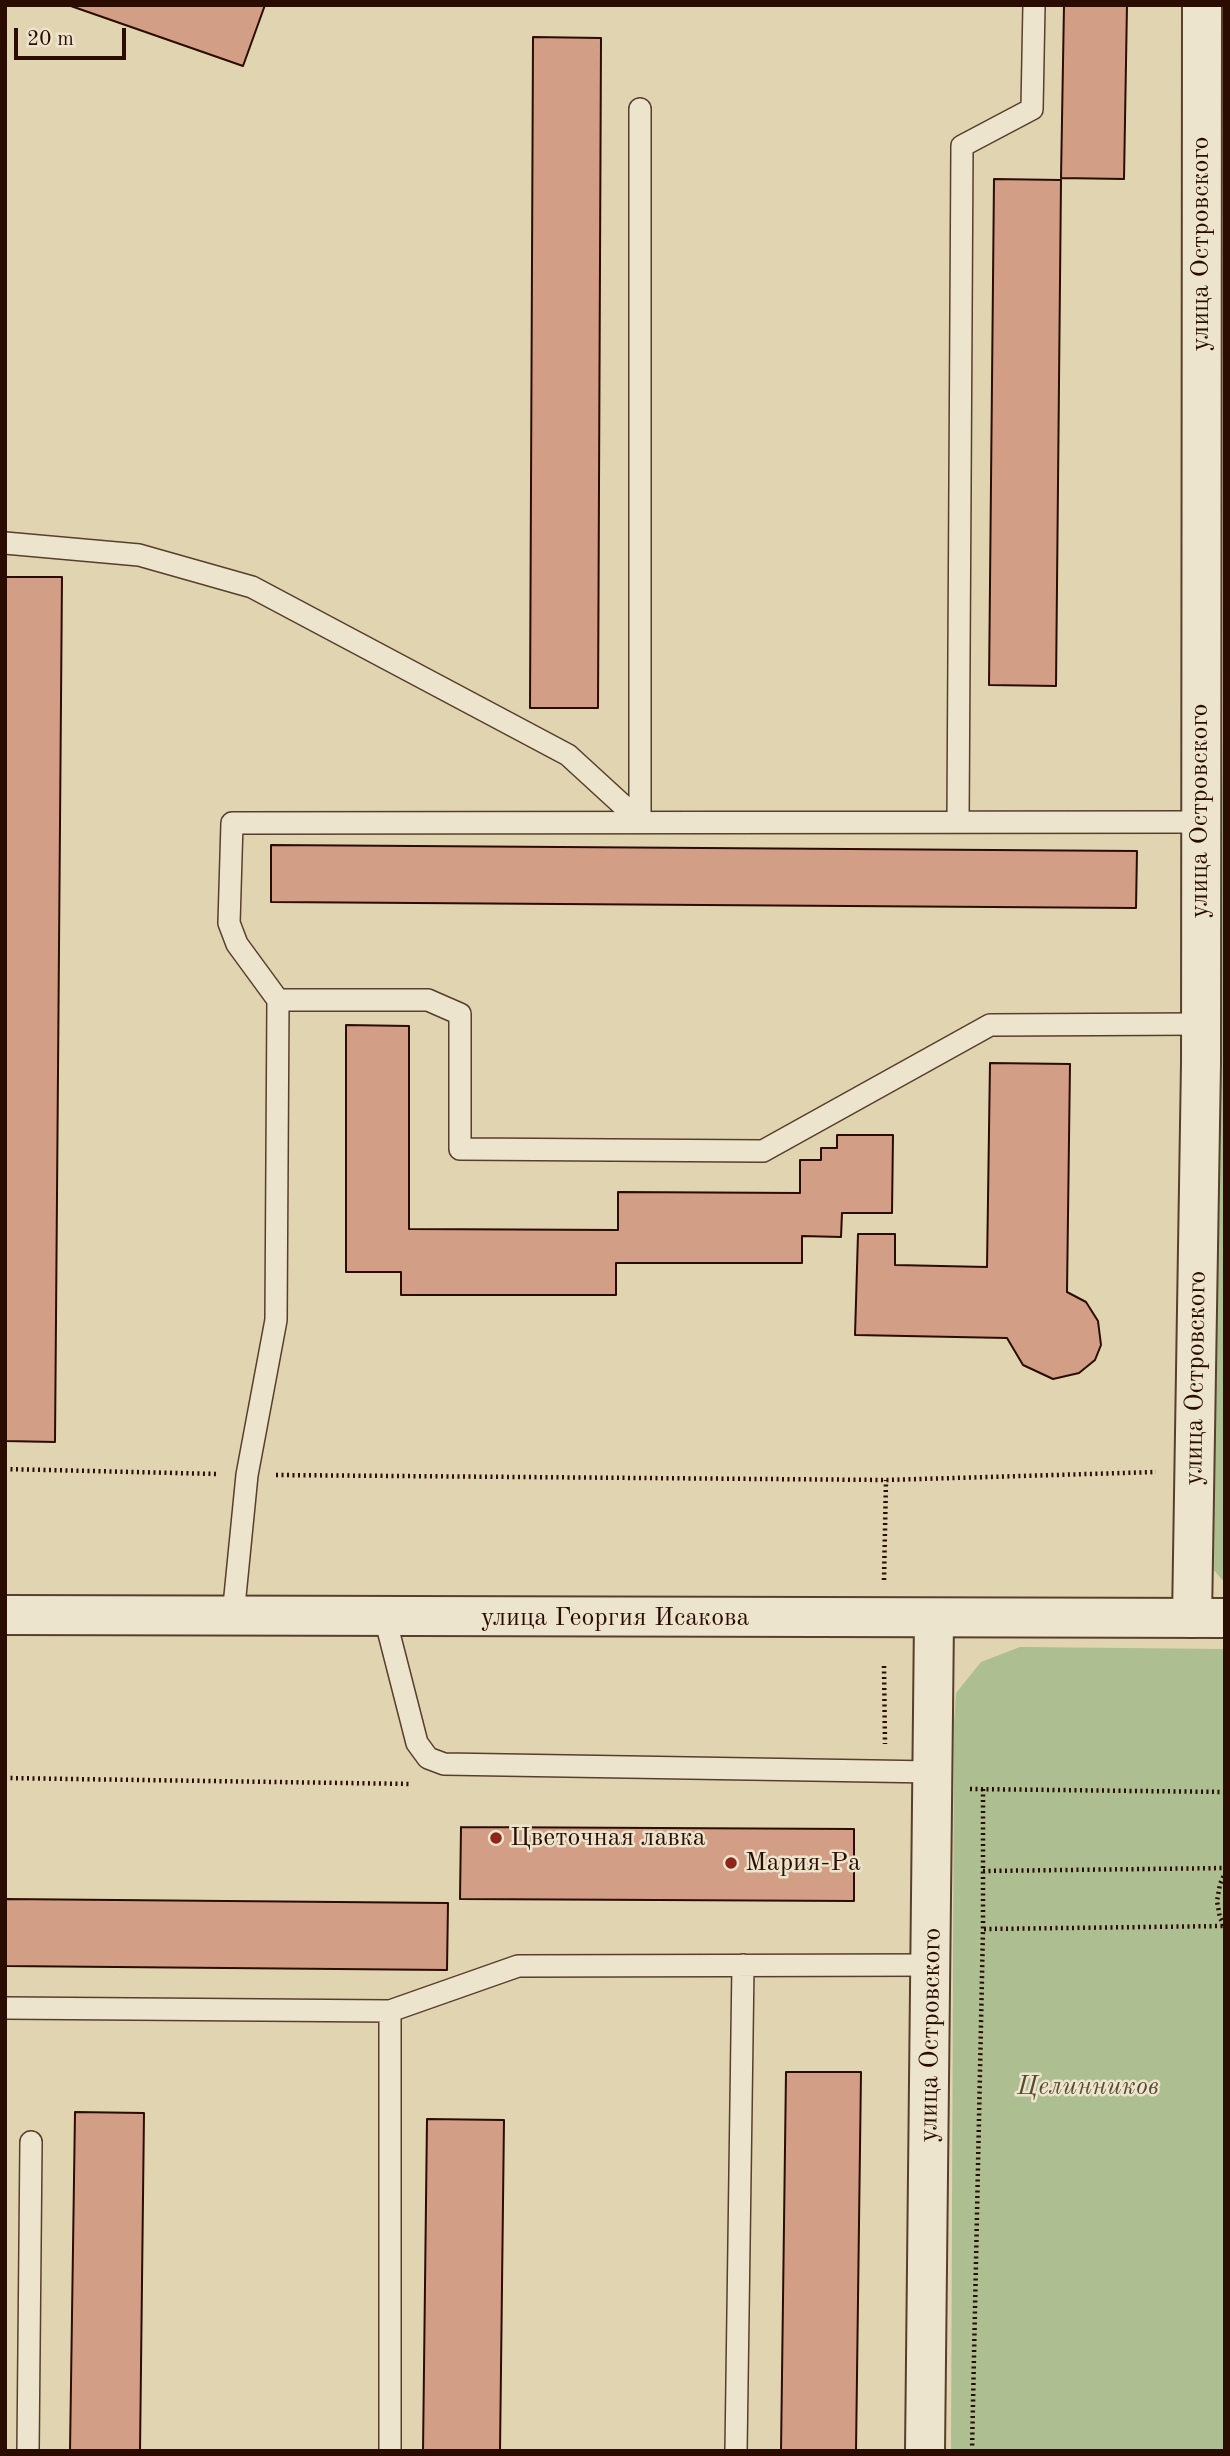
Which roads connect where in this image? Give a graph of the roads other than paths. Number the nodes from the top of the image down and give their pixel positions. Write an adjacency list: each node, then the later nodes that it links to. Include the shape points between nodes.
1 (1034, 5): 6 (lane, via 1032,109 962,146)
2 (1202, 5): 7 (street, улица Островского)
3 (640, 110): 5 (lane)
4 (5, 543): 5 (lane, via 139,555 252,587 568,755)
5 (640, 821): 6 (lane); 8 (lane, via 232,823 229,923 237,944)
6 (958, 821): 7 (lane)
7 (1200, 822): 9 (street, улица Островского)
8 (278, 1000): 9 (lane, via 428,1000 460,1014 460,1149 763,1151 990,1025); 11 (lane, via 276,1320 247,1475)
9 (1201, 1024): 13 (street, улица Островского)
10 (5, 1615): 11 (street, улица Георгия Исакова)
11 (233, 1616): 12 (street, улица Георгия Исакова)
12 (385, 1618): 14 (street, улица Георгия Исакова); 15 (lane, via 418,1743 428,1758 444,1764 885,1772)
13 (1208, 1618): 14 (street, улица Георгия Исакова)
14 (934, 1619): 15 (street, улица Островского)
15 (933, 1781): 17 (street, улица Островского)
16 (743, 1965): 17 (lane); 19 (lane, via 518,1966); 23 (lane)
17 (932, 1965): 24 (street, улица Островского)
18 (5, 2008): 19 (lane)
19 (390, 2011): 22 (lane)
20 (31, 2142): 21 (lane)
21 (28, 2451)
22 (390, 2451)
23 (737, 2451)
24 (925, 2451)

